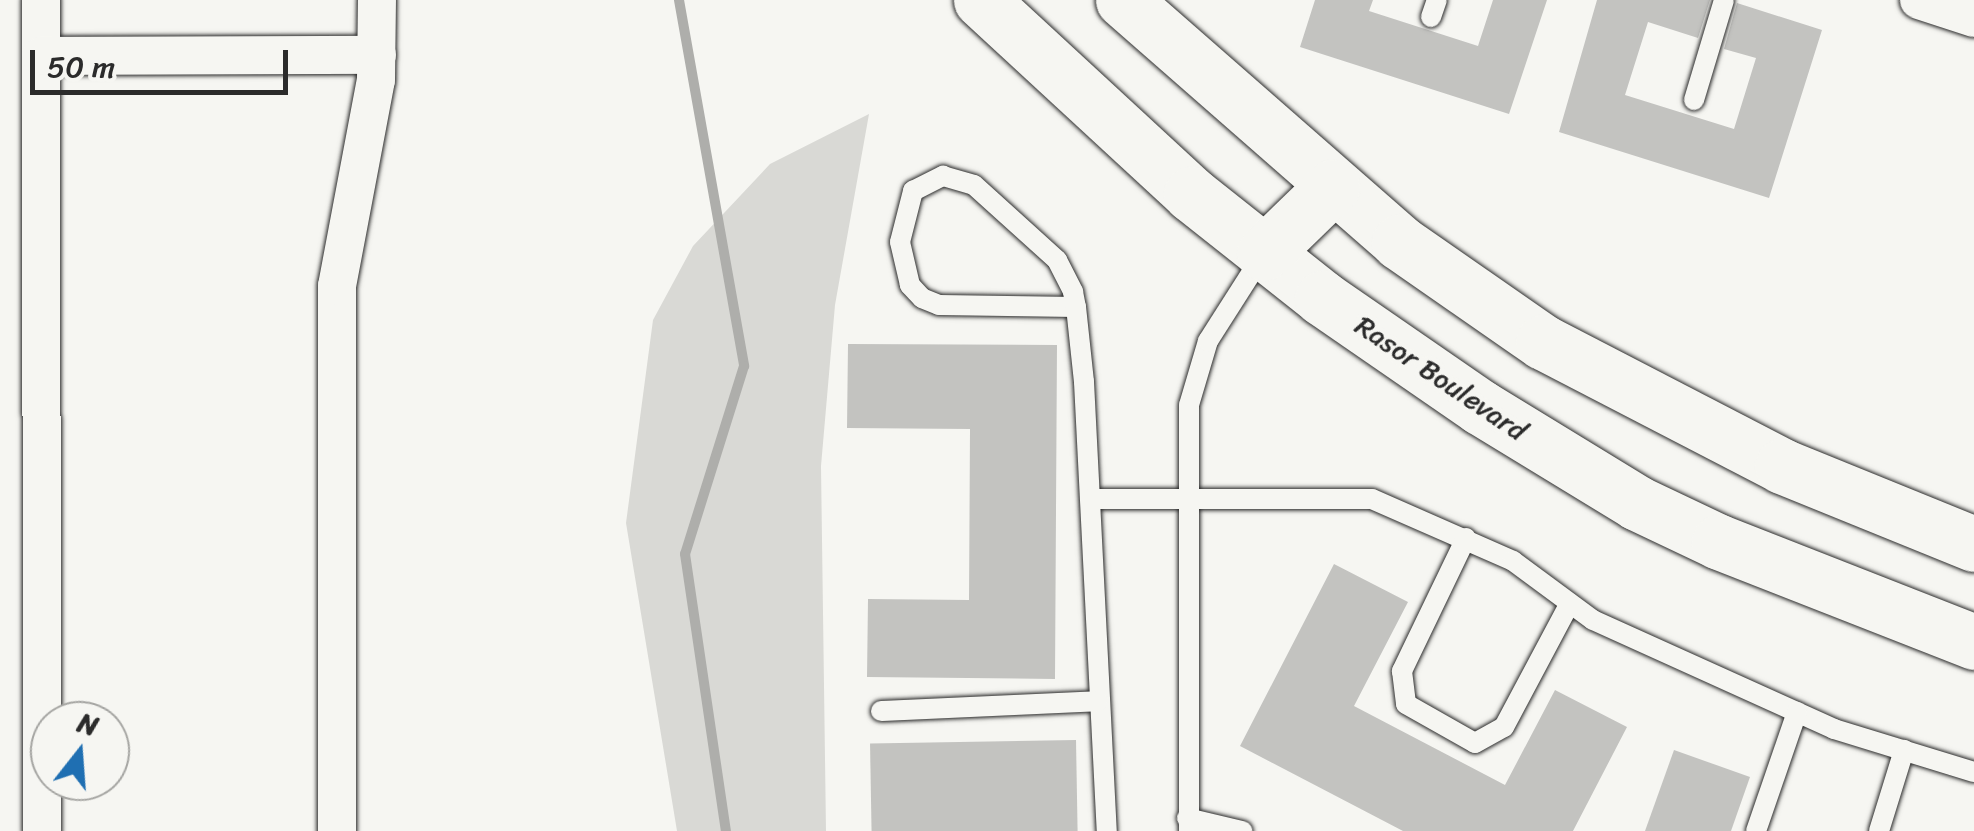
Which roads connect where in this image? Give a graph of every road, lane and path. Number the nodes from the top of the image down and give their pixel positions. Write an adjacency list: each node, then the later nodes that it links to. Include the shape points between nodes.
1 (40, 0): 8 (street)
2 (378, 0): 9 (street)
3 (1123, 0): 11 (main road)
4 (1724, 0): 10 (lane)
5 (1919, 0): 7 (street)
6 (1007, 8): 12 (main road, Rasor Boulevard)
7 (1974, 18)
8 (41, 56): 9 (street); 26 (street)
9 (377, 56): 27 (street, via 337,286)
10 (1694, 100)
11 (1332, 187): 12 (main road); 17 (main road, via 1544,342 1782,466)
12 (1264, 253): 15 (lane, via 1208,341 1189,406); 19 (main road, Rasor Boulevard, via 1480,407 1637,503 1855,601)
13 (1076, 307): 13 (lane, via 1057,260 974,184 944,176 913,191 900,242 910,285 922,298 939,305); 14 (lane)
14 (1091, 500): 15 (lane); 20 (lane)
15 (1191, 501): 16 (lane, via 1372,499); 25 (lane)
16 (1466, 538): 18 (lane); 18 (lane, via 1402,671 1406,704 1475,743 1504,727)
17 (1974, 544)
18 (1570, 602): 22 (lane)
19 (1974, 642)
20 (1098, 700): 21 (lane); 28 (lane)
21 (881, 711)
22 (1796, 712): 23 (lane); 30 (lane)
23 (1904, 750): 24 (lane); 31 (lane)
24 (1974, 772)
25 (1188, 824): 29 (lane)
26 (42, 831)
27 (337, 831)
28 (1108, 831)
29 (1242, 831)
30 (1756, 831)
31 (1879, 831)

